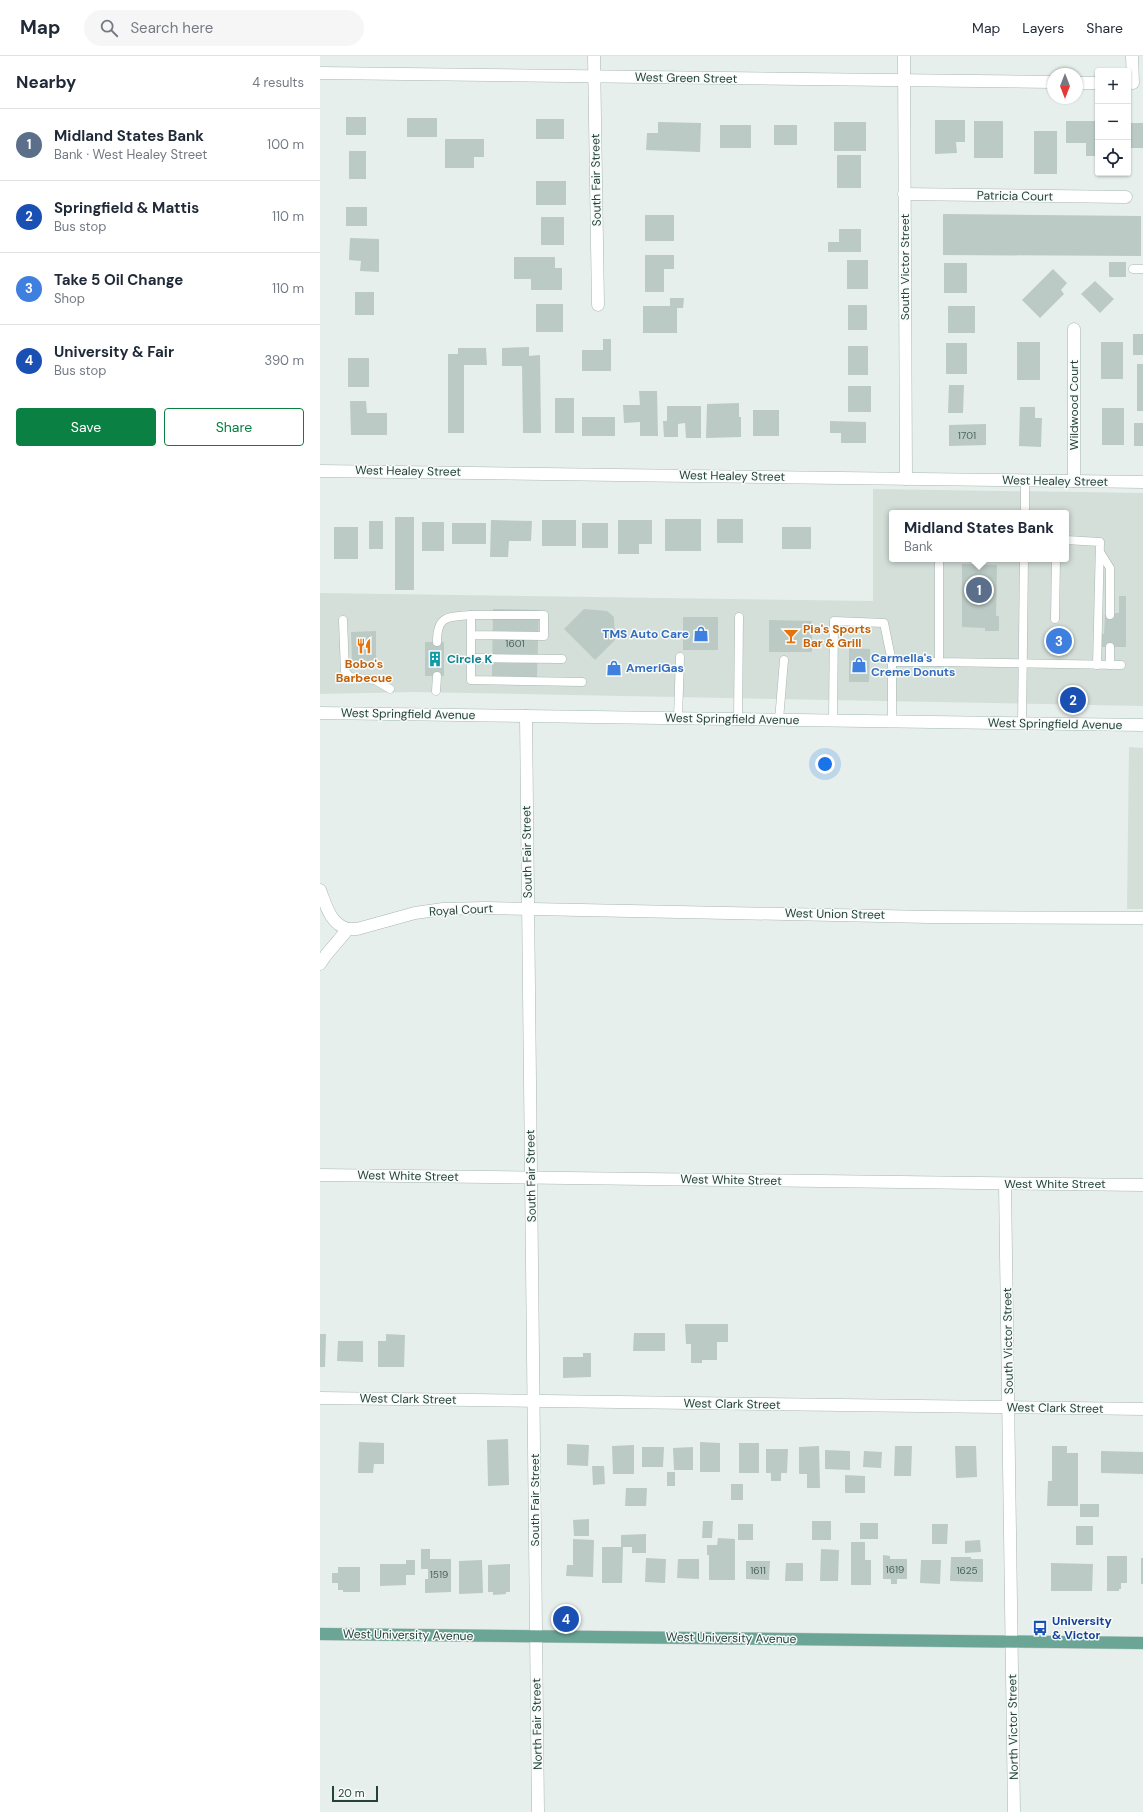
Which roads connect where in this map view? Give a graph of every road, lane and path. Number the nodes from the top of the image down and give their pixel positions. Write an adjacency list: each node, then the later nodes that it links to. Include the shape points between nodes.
1 (594, 56): 5 (street, South Fair Street)
2 (904, 56): 6 (street, South Victor Street)
3 (1132, 56): 10 (street)
4 (320, 73): 5 (street, West Green Street)
5 (594, 77): 6 (street, West Green Street); 15 (street, South Fair Street)
6 (904, 80): 7 (street, West Green Street); 11 (street, South Victor Street)
7 (1047, 82)
8 (1083, 83): 9 (street)
9 (1095, 83)
10 (1134, 83)
11 (904, 194): 12 (street, Patricia Court); 18 (street, South Victor Street)
12 (1126, 197)
13 (1133, 269): 14 (lane)
14 (1143, 269)
15 (598, 305)
16 (1074, 329): 20 (street, Wildwood Court)
17 (320, 471): 18 (street, West Healey Street)
18 (906, 479): 19 (street, West Healey Street)
19 (1025, 480): 20 (street, West Healey Street); 22 (lane)
20 (1074, 481): 21 (street, West Healey Street)
21 (1143, 482)
22 (1025, 510)
23 (1069, 540): 24 (lane, via 1100,542)
24 (1100, 552): 29 (lane, via 1110,568); 43 (lane)
25 (939, 562): 41 (lane)
26 (1024, 562): 42 (lane)
27 (1056, 562): 32 (lane)
28 (471, 615): 33 (lane); 33 (lane, via 544,615 544,636); 34 (lane, via 450,617 441,622 437,629)
29 (1110, 615)
30 (739, 617): 53 (lane)
31 (343, 620): 48 (lane, via 345,671 350,677 375,680)
32 (1055, 620)
33 (471, 635): 37 (lane)
34 (437, 642)
35 (1110, 647): 44 (lane)
36 (680, 657): 52 (lane)
37 (471, 658): 38 (lane); 47 (lane, via 471,680)
38 (562, 659)
39 (784, 660): 54 (lane)
40 (892, 662): 41 (lane); 55 (lane, via 884,622 834,621); 56 (lane)
41 (939, 662): 42 (lane)
42 (1023, 664): 43 (lane); 57 (lane)
43 (1097, 665): 44 (lane)
44 (1110, 665): 45 (lane)
45 (1121, 666)
46 (437, 676): 49 (lane)
47 (582, 682)
48 (390, 689)
49 (436, 690)
50 (320, 713): 51 (street, West Springfield Avenue)
51 (526, 716): 52 (street, West Springfield Avenue); 60 (street, South Fair Street)
52 (678, 718): 53 (street, West Springfield Avenue)
53 (738, 719): 54 (street, West Springfield Avenue)
54 (779, 720): 55 (street, West Springfield Avenue)
55 (832, 720): 56 (street, West Springfield Avenue)
56 (892, 721): 57 (street, West Springfield Avenue)
57 (1022, 723): 58 (street, West Springfield Avenue)
58 (1143, 725)
59 (320, 890): 62 (street, via 331,917 337,924)
60 (528, 909): 61 (street, West Union Street, via 929,917); 62 (street, Royal Court, via 443,909 415,913 357,930); 65 (street, South Fair Street)
61 (1143, 918)
62 (348, 929): 63 (street)
63 (320, 964)
64 (320, 1175): 65 (street, West White Street)
65 (531, 1177): 66 (street, West White Street); 69 (street, South Fair Street)
66 (1005, 1184): 67 (street, West White Street); 70 (street, South Victor Street)
67 (1143, 1184)
68 (320, 1398): 69 (street, West Clark Street)
69 (534, 1401): 70 (street, West Clark Street); 73 (street, South Fair Street)
70 (1009, 1408): 71 (street, West Clark Street); 74 (street, South Victor Street)
71 (1143, 1410)
72 (320, 1634): 73 (main road, West University Avenue)
73 (536, 1636): 74 (main road, West University Avenue); 76 (street, North Fair Street)
74 (1012, 1641): 75 (main road, West University Avenue); 77 (street, North Victor Street)
75 (1143, 1643)
76 (538, 1812)
77 (1014, 1812)

